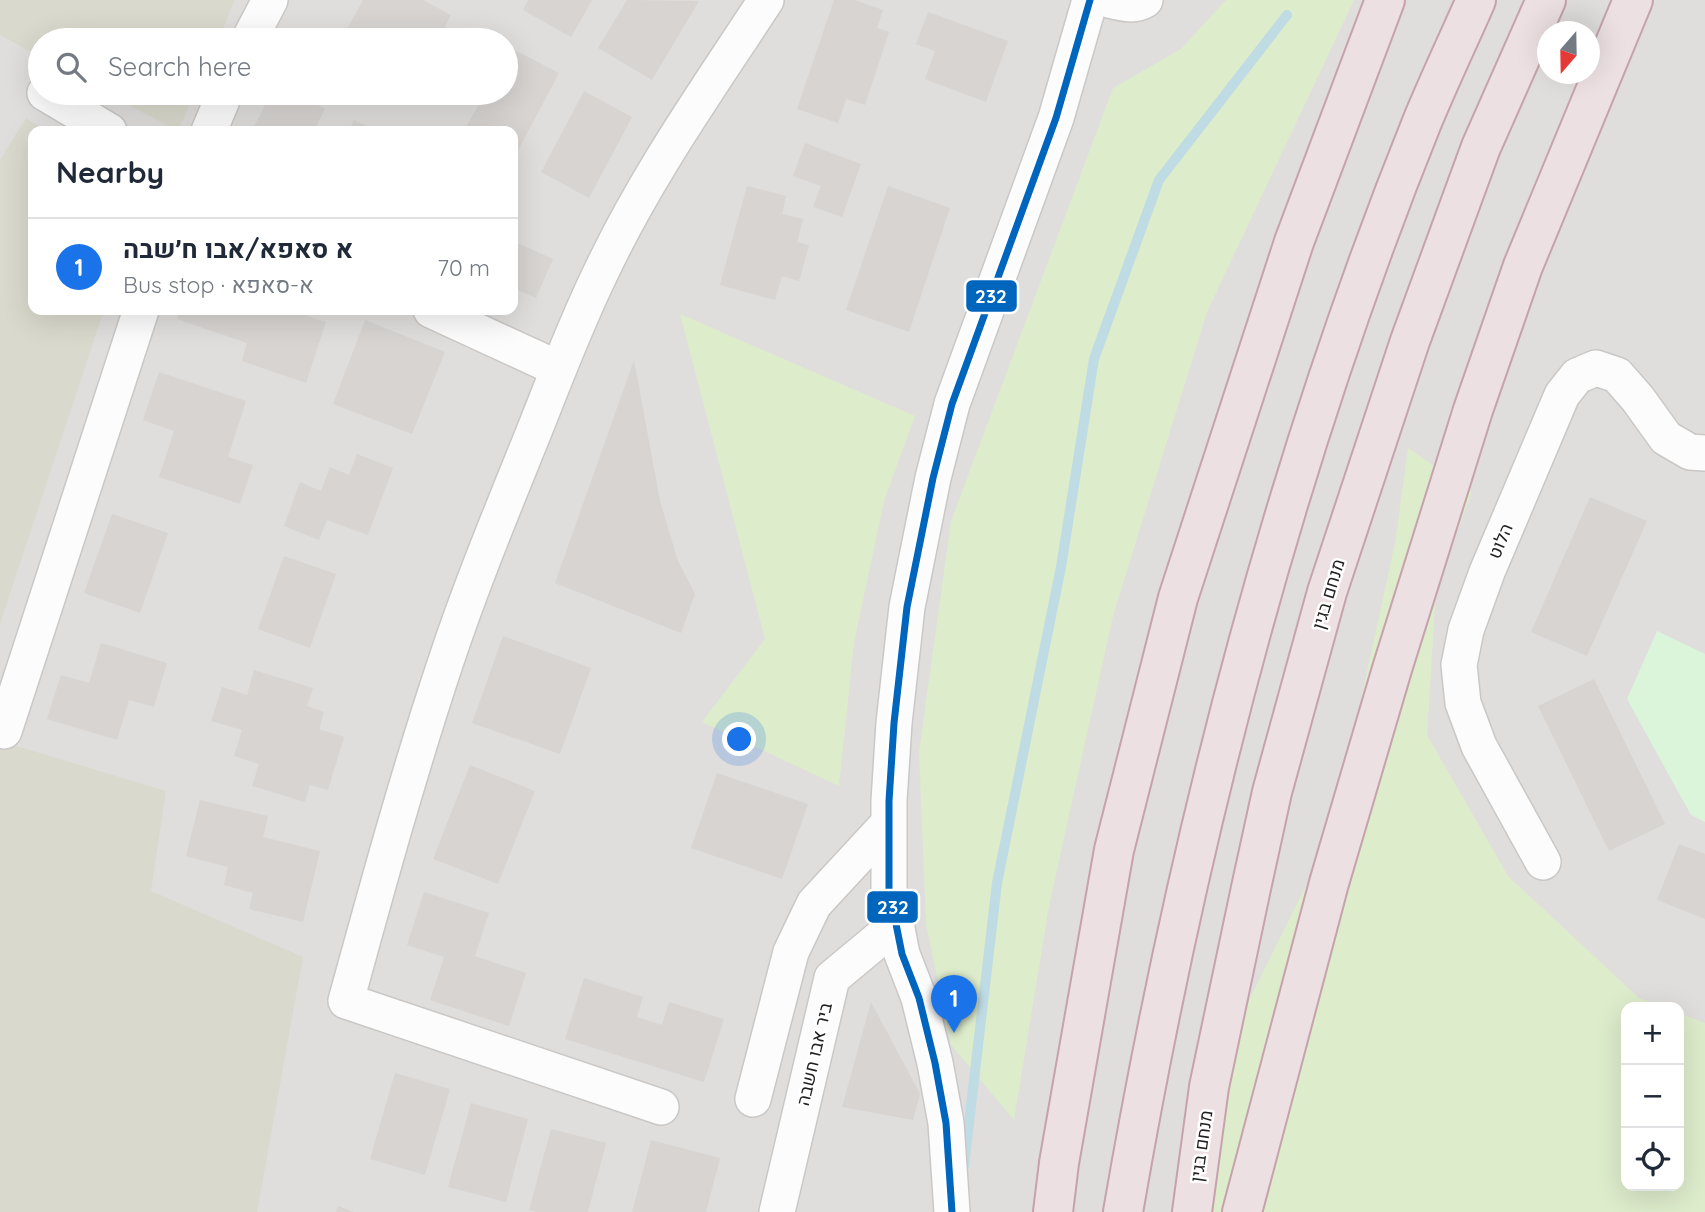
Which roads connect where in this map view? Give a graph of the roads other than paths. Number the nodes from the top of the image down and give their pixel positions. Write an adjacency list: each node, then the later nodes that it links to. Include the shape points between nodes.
1 (270, 0): 10 (street)
2 (765, 0): 17 (street, via 633,211 601,271)
3 (1090, 0): 20 (street, via 1056,118 952,404 933,478 906,607)
4 (1109, 0): 5 (street, via 1125,4)
5 (1145, 0)
6 (1385, 0): 27 (highway, via 1294,242 1178,598 1114,850)
7 (1476, 0): 28 (highway, via 1360,287 1287,508 1188,879)
8 (1546, 0): 29 (highway, מנחם בגין, via 1480,146 1327,592 1272,792 1251,888 1209,1087)
9 (1633, 0): 30 (highway, via 1523,266 1473,410 1329,883)
10 (255, 28)
11 (65, 105): 13 (street)
12 (220, 105): 14 (street)
13 (101, 126)
14 (211, 126)
15 (139, 315): 19 (street)
16 (443, 315): 17 (street)
17 (559, 369): 24 (street, via 446,661 406,784 346,1001)
18 (1705, 453): 21 (street, הלוט, via 1690,452 1666,438 1617,375 1596,368 1577,376 1562,395 1487,572 1458,664 1463,703 1479,746)
19 (4, 731)
20 (890, 823): 22 (street, via 889,889); 23 (street, via 814,904 791,952)
21 (1543, 862)
22 (897, 925): 25 (street, ביר אבו חשבה, via 832,978); 26 (street, via 935,1063 946,1123)
23 (753, 1099)
24 (661, 1107)
25 (777, 1212)
26 (952, 1212)
27 (1053, 1212)
28 (1123, 1212)
29 (1192, 1212)
30 (1242, 1212)

